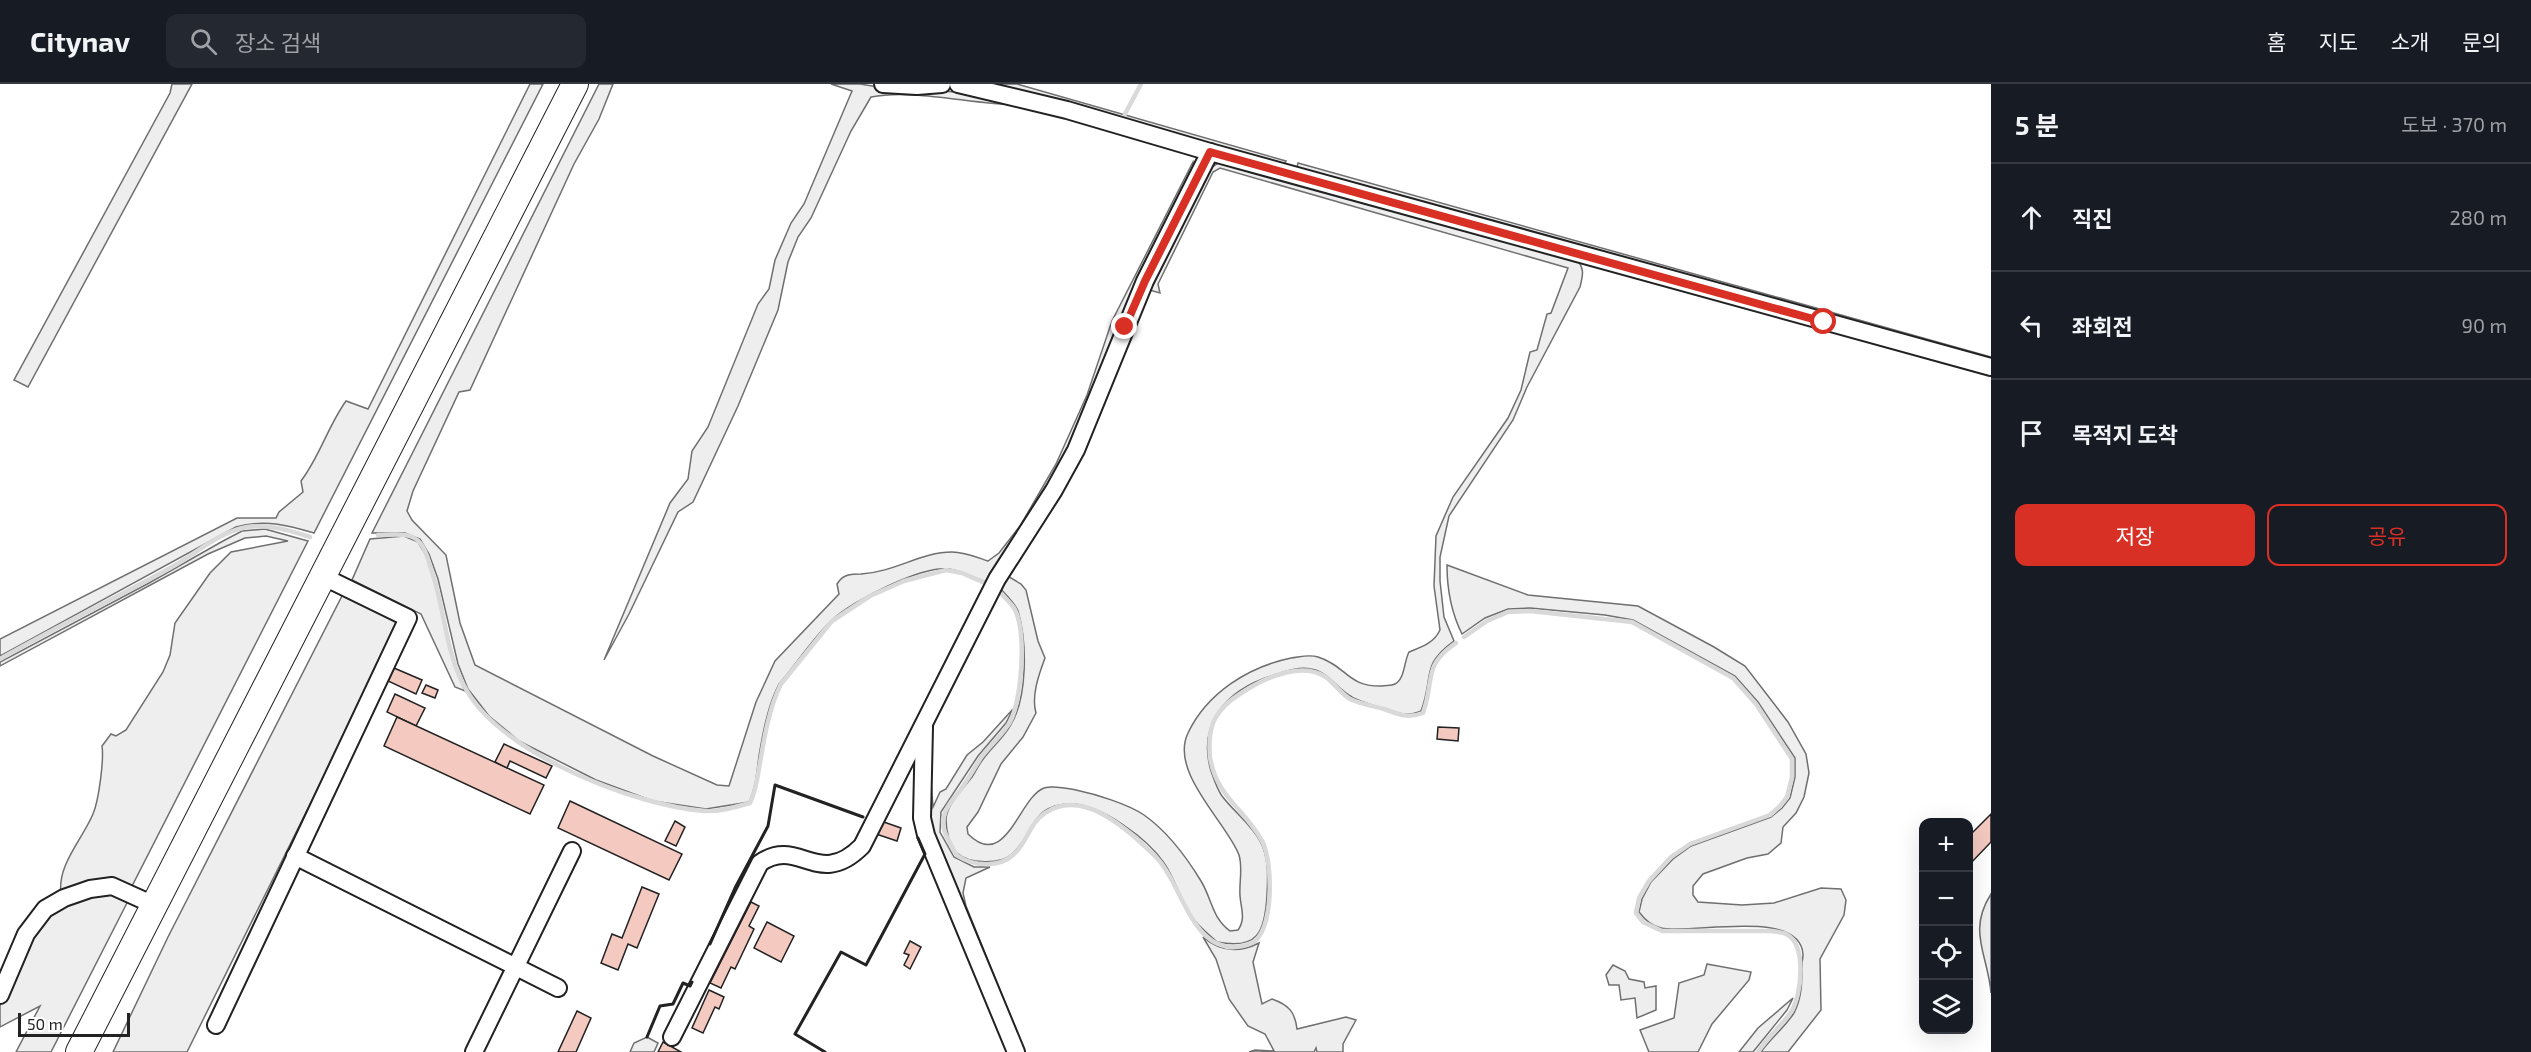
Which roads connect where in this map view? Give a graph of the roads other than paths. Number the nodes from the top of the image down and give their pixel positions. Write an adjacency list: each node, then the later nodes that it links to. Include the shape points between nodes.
1 (575, 84): 7 (highway)
2 (883, 84): 3 (street)
3 (942, 84)
4 (958, 84): 5 (street, via 1067,110)
5 (1210, 152): 6 (street); 8 (street, via 1145,281 1076,450 997,579)
6 (1991, 367)
7 (322, 576): 10 (street, via 408,618); 11 (highway)
8 (924, 723): 16 (street, via 861,846 842,863 828,865 783,854 760,863); 19 (street, via 922,818 926,835)
9 (572, 851): 12 (street)
10 (296, 856): 12 (street); 15 (street)
11 (154, 904): 14 (street, via 112,886 90,889 45,909 26,934); 17 (highway)
12 (515, 967): 13 (street); 18 (street)
13 (558, 988)
14 (0, 995)
15 (216, 1025)
16 (672, 1037)
17 (79, 1052)
18 (474, 1052)
19 (1017, 1052)

